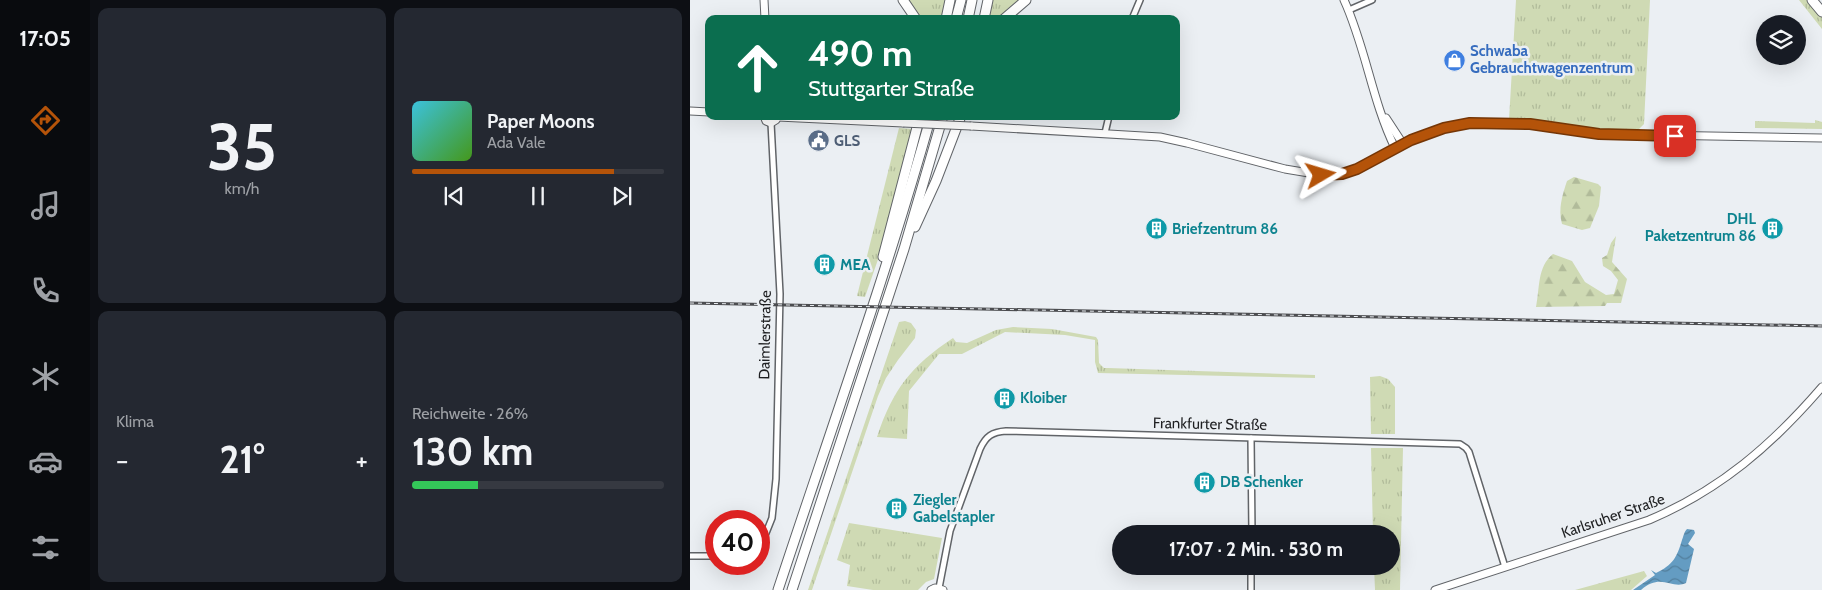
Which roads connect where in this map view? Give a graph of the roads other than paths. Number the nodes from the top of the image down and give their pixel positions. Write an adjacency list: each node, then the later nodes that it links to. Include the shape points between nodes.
1 (764, 0): 14 (street)
2 (903, 0): 15 (highway)
3 (950, 0): 16 (highway)
4 (961, 0): 17 (highway)
5 (972, 0): 18 (highway)
6 (988, 0): 19 (highway)
7 (1026, 0): 20 (highway)
8 (1140, 0): 21 (street)
9 (1344, 0): 12 (street)
10 (1372, 0): 12 (street)
11 (1812, 0): 13 (highway)
12 (1348, 10): 22 (street, via 1362,45)
13 (1822, 12)
14 (765, 15)
15 (913, 15)
16 (947, 15)
17 (957, 15)
18 (969, 15)
19 (985, 15)
20 (1009, 15)
21 (1134, 15)
22 (1378, 105): 36 (street); 37 (street)
23 (690, 111): 24 (street)
24 (705, 112)
25 (766, 120): 33 (street)
26 (776, 120): 33 (street)
27 (849, 120): 34 (street, bridge)
28 (919, 120): 39 (highway, via 883,256)
29 (930, 120): 39 (highway)
30 (942, 120): 38 (highway)
31 (959, 120): 38 (highway, via 936,181)
32 (1108, 120): 34 (street)
33 (771, 123): 42 (street, Daimlerstraße, via 780,294 776,480)
34 (1105, 134): 37 (street, via 1177,140 1285,169 1321,175 1357,169)
35 (1822, 138): 36 (street, via 1647,136 1586,133 1530,124 1470,123 1444,128)
36 (1403, 144): 37 (street)
37 (1395, 148)
38 (904, 249): 50 (highway)
39 (879, 287): 49 (highway)
40 (1822, 387): 46 (street, Karlsruher Straße, via 1766,446 1701,494 1649,520)
41 (1251, 438): 43 (street); 46 (street, Frankfurter Straße, via 1460,444 1469,452); 48 (street, Frankfurter Straße, via 1006,431 988,435 952,523)
42 (770, 523)
43 (1252, 525)
44 (690, 556): 45 (street)
45 (705, 556)
46 (1505, 567): 53 (street, Karlsruher Straße)
47 (1252, 575): 52 (street)
48 (941, 589): 51 (street)
49 (778, 590)
50 (792, 590)
51 (931, 590)
52 (1251, 590)
53 (1435, 590)

